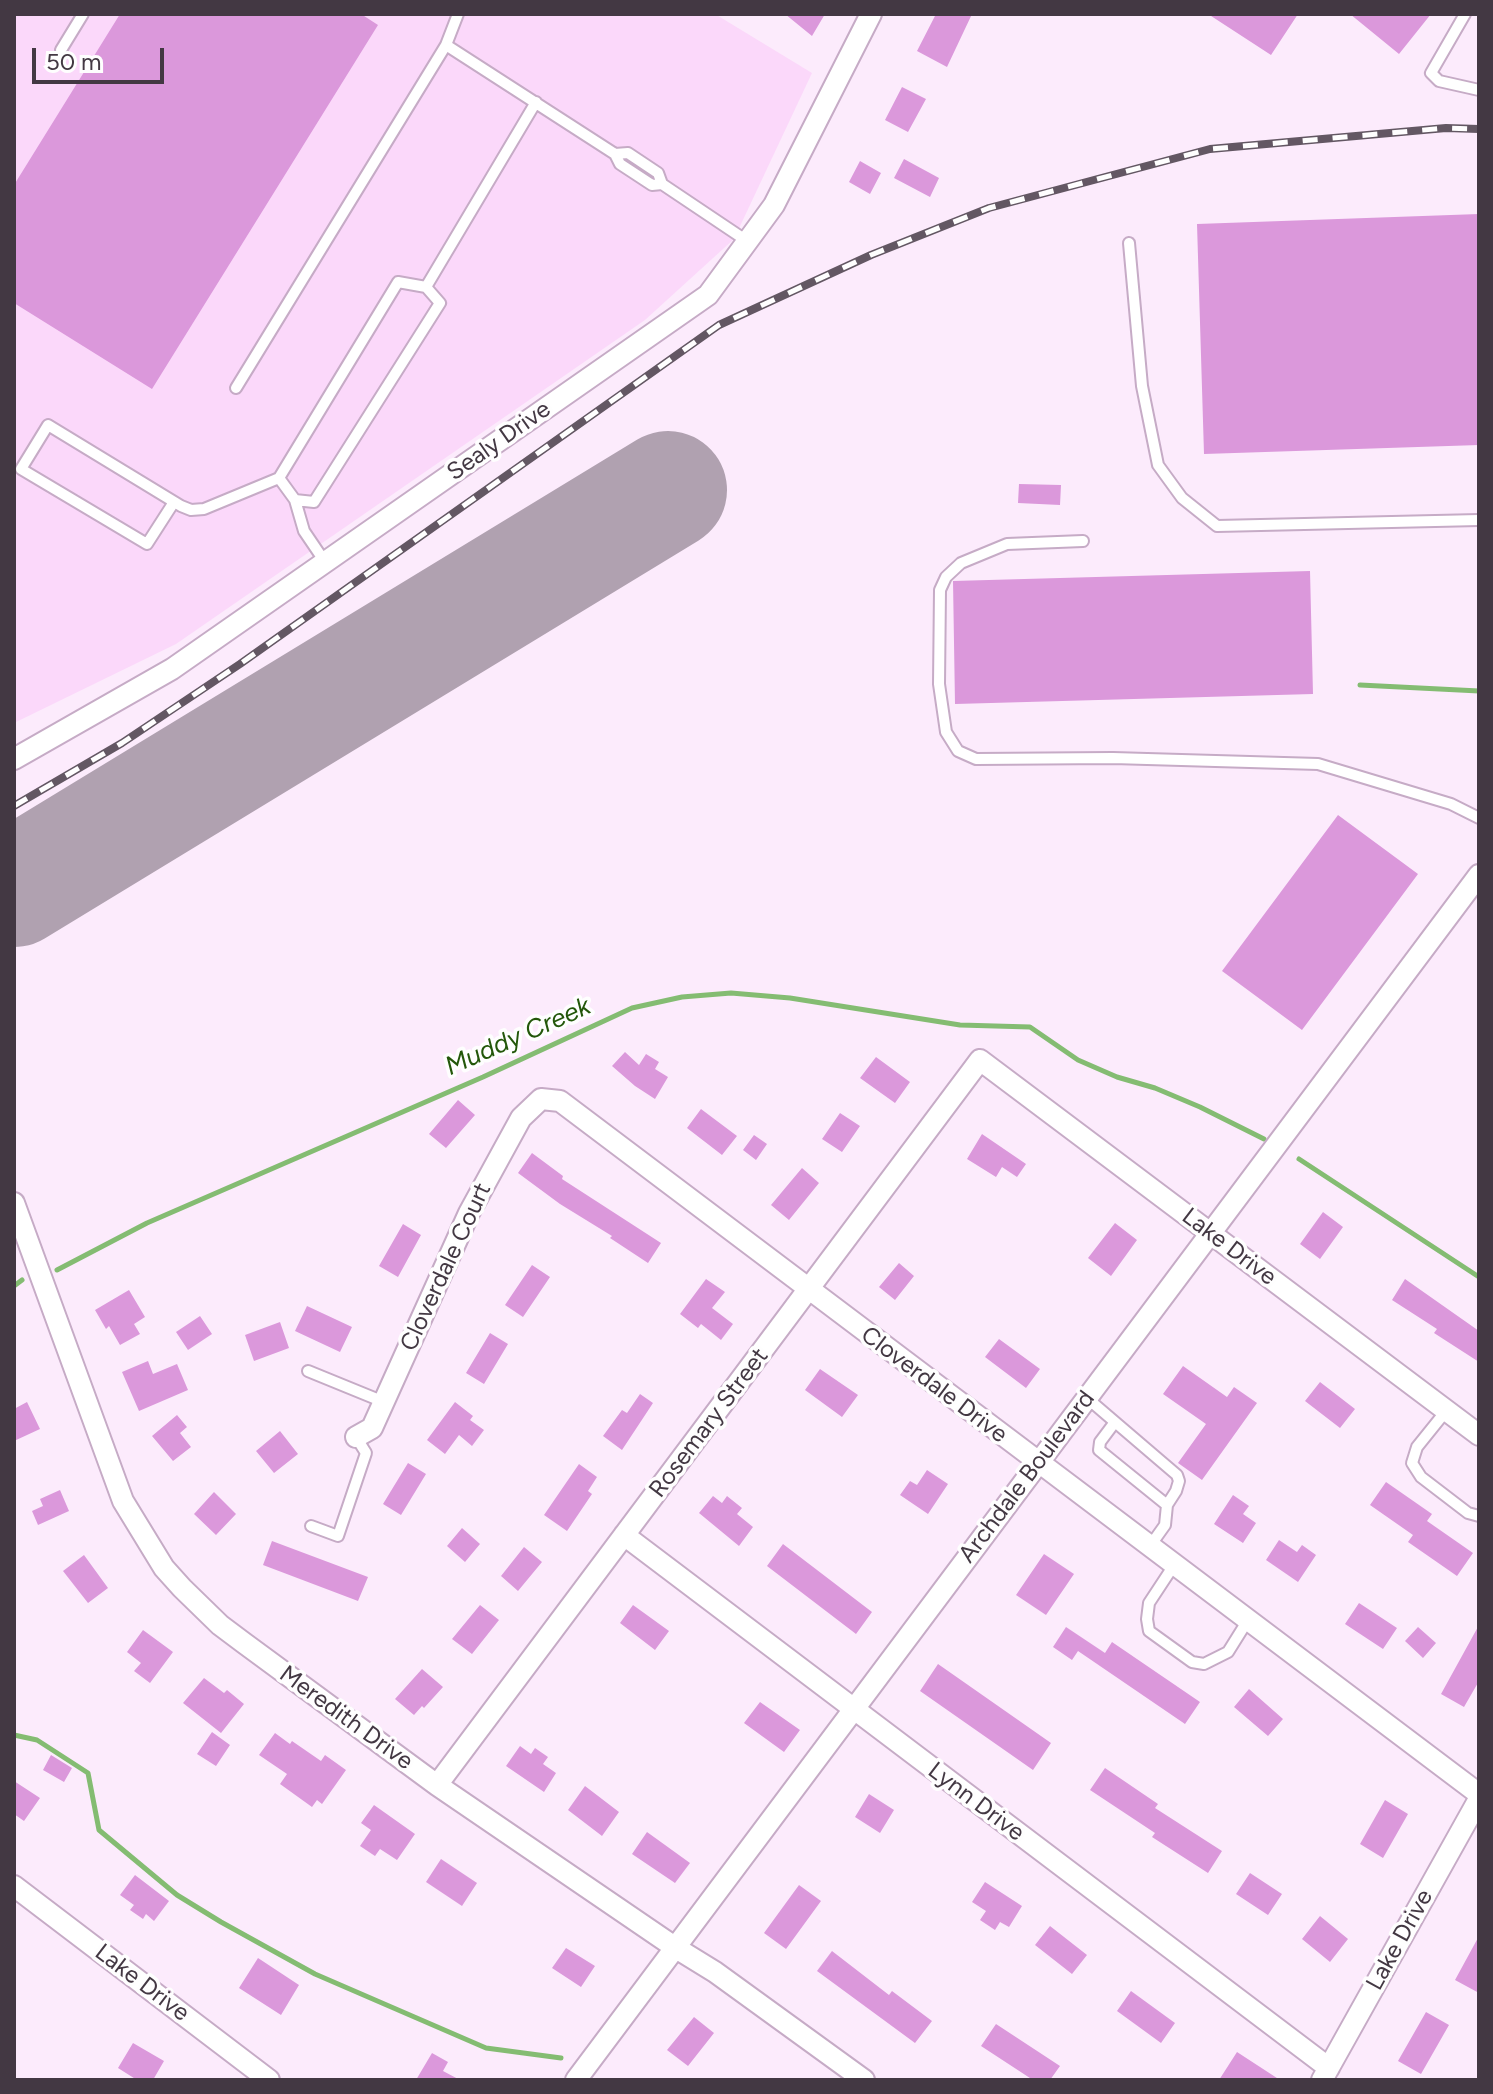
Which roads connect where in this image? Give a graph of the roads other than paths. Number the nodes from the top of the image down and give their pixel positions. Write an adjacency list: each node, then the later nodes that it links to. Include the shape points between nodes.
1 (83, 14): 6 (lane)
2 (458, 14): 5 (lane)
3 (871, 14): 9 (street, Sealy Drive, via 774,205)
4 (1465, 14): 7 (lane, via 1431,73 1439,81)
5 (446, 45): 8 (lane); 12 (lane)
6 (61, 50)
7 (1479, 90)
8 (536, 102): 9 (lane, via 615,154 636,158 658,173 662,184); 11 (lane)
9 (747, 241): 18 (street, Sealy Drive, via 708,295)
10 (1129, 243): 16 (lane, via 1142,386 1158,465 1182,498 1217,526)
11 (426, 287): 13 (lane, via 398,282); 14 (lane, via 440,303 314,502)
12 (236, 388)
13 (279, 478): 14 (lane); 15 (lane, via 204,509)
14 (295, 500): 18 (lane, via 304,531)
15 (174, 502): 15 (lane, via 48,425 21,469 147,544)
16 (1479, 520)
17 (1083, 541): 20 (lane, via 1007,544 961,563 946,577 940,590 939,684 946,732 958,751 976,759 1318,764 1451,804)
18 (325, 562): 19 (street, Sealy Drive, via 172,669)
19 (14, 759)
20 (1479, 818)
21 (1479, 875): 25 (street, Archdale Boulevard)
22 (980, 1060): 25 (street, Lake Drive); 26 (street, Rosemary Street)
23 (541, 1099): 26 (street, Cloverdale Drive, via 560,1101); 29 (street, Cloverdale Court, via 521,1118 469,1213)
24 (14, 1203): 43 (street, Meredith Drive, via 123,1501 164,1568 220,1625)
25 (1211, 1234): 28 (street, Archdale Boulevard); 30 (street, Lake Drive)
26 (808, 1290): 34 (street, Cloverdale Drive); 38 (street, Rosemary Street)
27 (308, 1371): 29 (lane)
28 (1087, 1398): 31 (lane); 34 (street, Archdale Boulevard)
29 (384, 1402): 33 (street, Cloverdale Court, via 372,1428)
30 (1446, 1411): 32 (street, Lake Drive); 36 (lane, via 1417,1447 1412,1463 1421,1477)
31 (1115, 1422): 35 (lane, via 1177,1475 1176,1491); 35 (lane, via 1099,1450)
32 (1479, 1435)
33 (356, 1437): 37 (lane, via 366,1453 338,1536)
34 (1038, 1463): 39 (street, Cloverdale Drive); 42 (street, Archdale Boulevard)
35 (1167, 1505): 39 (lane, via 1165,1525)
36 (1479, 1516)
37 (311, 1526)
38 (624, 1535): 42 (street, Lynn Drive); 43 (street, Rosemary Street)
39 (1150, 1547): 40 (street, Cloverdale Drive)
40 (1174, 1565): 41 (street, Cloverdale Drive); 41 (lane, via 1149,1603 1149,1631 1192,1662 1204,1664 1228,1652)
41 (1248, 1620): 44 (street, Cloverdale Drive)
42 (854, 1709): 46 (street, Archdale Boulevard); 47 (street, Lynn Drive)
43 (437, 1785): 46 (street, Meredith Drive)
44 (1479, 1796): 47 (street, Lake Drive)
45 (14, 1886): 48 (street, Lake Drive)
46 (676, 1948): 49 (street, Archdale Boulevard); 50 (street, Meredith Drive)
47 (1325, 2074)
48 (269, 2080)
49 (576, 2080)
50 (864, 2080)

